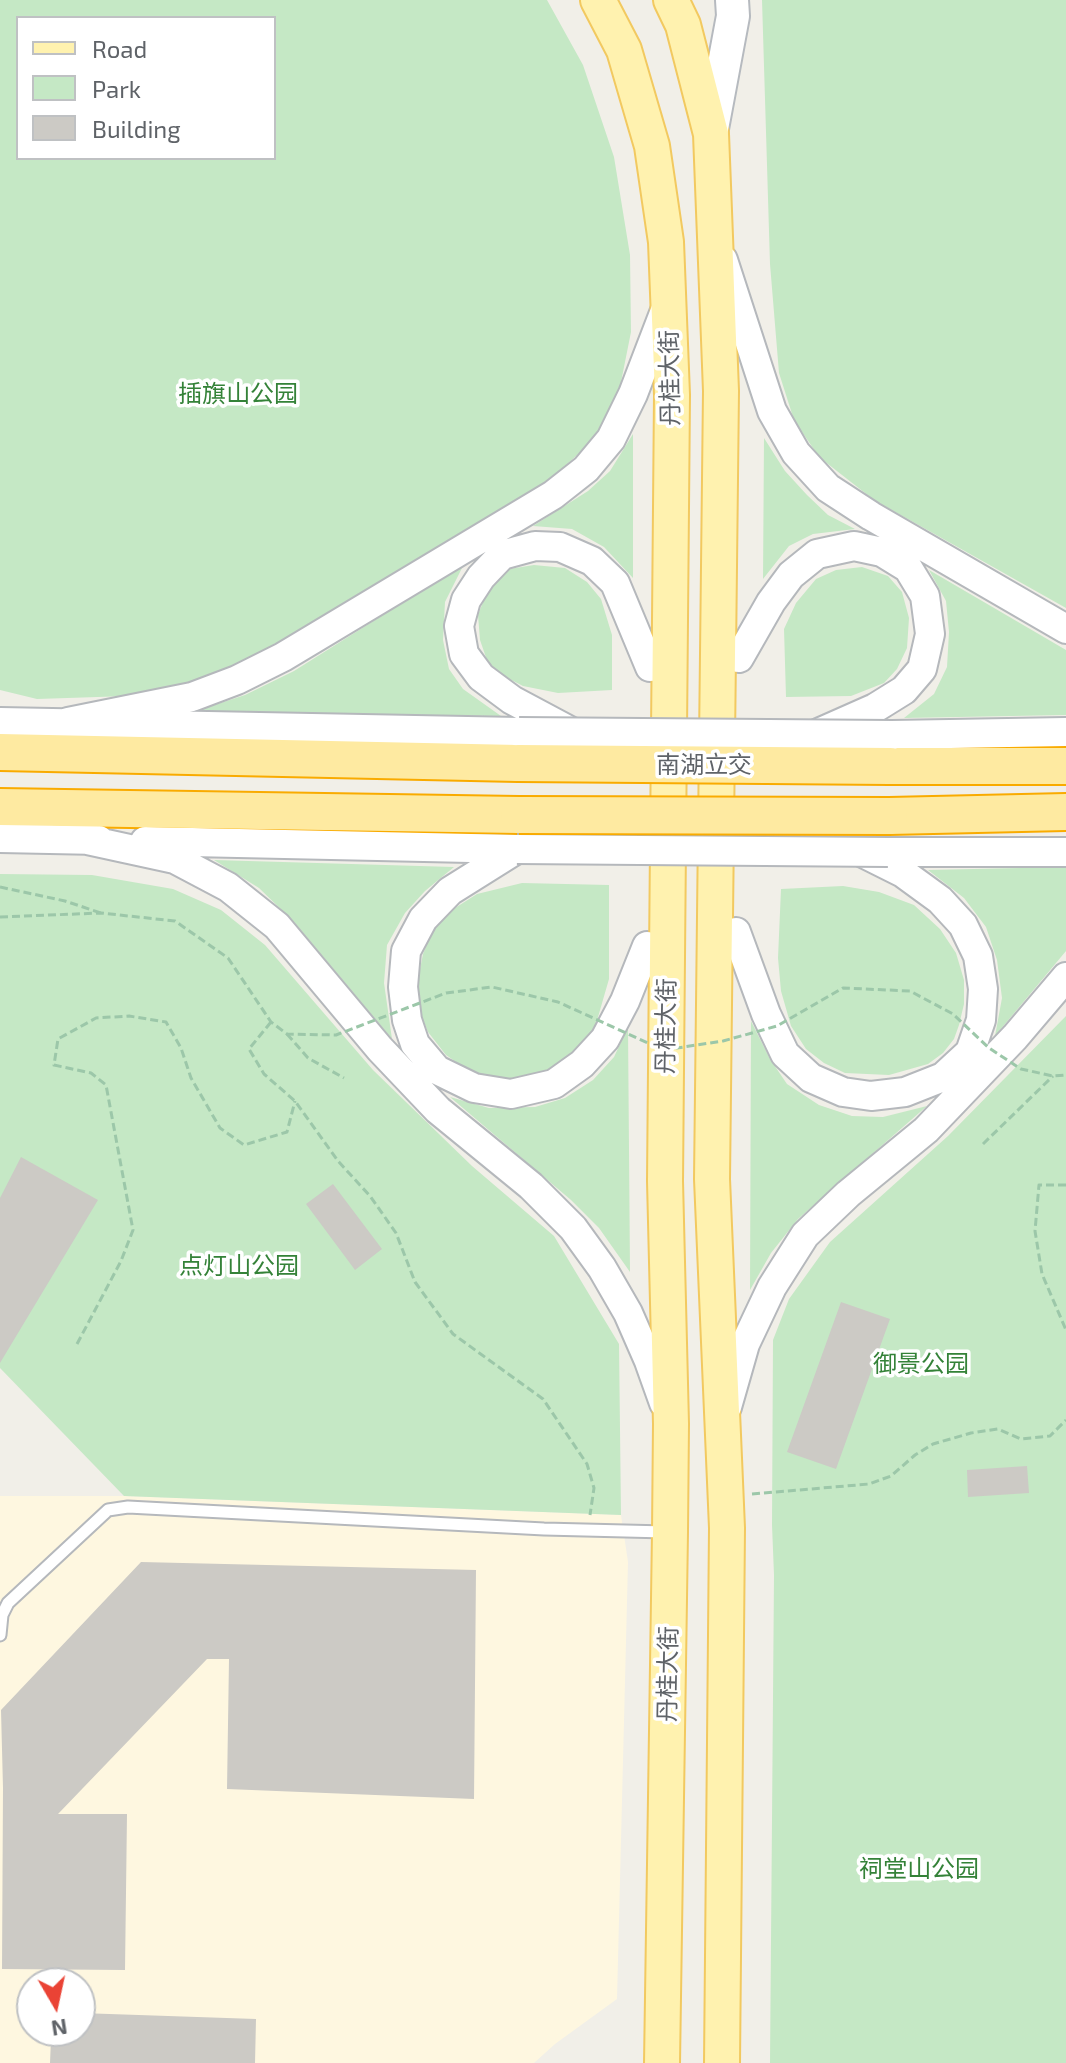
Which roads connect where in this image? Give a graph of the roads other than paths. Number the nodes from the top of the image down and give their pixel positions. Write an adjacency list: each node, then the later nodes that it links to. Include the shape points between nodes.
1 (598, 0): 6 (main road, 丹桂大街, via 624,50 652,146 666,242)
2 (671, 0): 4 (main road, 丹桂大街, via 683,25)
3 (732, 0): 4 (main road)
4 (711, 134): 5 (main road, 丹桂大街)
5 (716, 234): 7 (main road, 丹桂大街); 9 (street, via 758,374 796,453 828,488 860,509)
6 (668, 304): 8 (main road, 丹桂大街); 13 (street, via 611,439 586,469 553,495 237,680 192,697)
7 (718, 304): 10 (main road, via 741,400); 31 (main road, 丹桂大街, via 712,1179)
8 (670, 355): 11 (main road, via 652,418); 32 (main road, 丹桂大街)
9 (1066, 629)
10 (739, 658): 16 (street, via 791,575 817,554 854,546 882,552 908,568 925,596 930,634 922,669 904,690 875,708); 28 (main road)
11 (650, 667): 14 (street, via 615,583 592,561 560,547 535,546 502,555 466,600 459,626 464,654 481,677); 29 (main road)
12 (0, 722): 13 (street)
13 (68, 722): 17 (street)
14 (572, 732): 16 (street, bridge); 17 (street, bridge)
15 (1066, 732): 18 (street)
16 (814, 735): 18 (street, bridge)
17 (518, 748): 18 (highway, 南湖立交, bridge); 19 (highway, 南湖立交)
18 (891, 751): 20 (highway, 南湖立交)
19 (0, 752)
20 (1066, 766)
21 (0, 807): 23 (highway, 南湖立交)
22 (1066, 812): 23 (highway, 南湖立交, bridge)
23 (518, 832): 25 (street); 26 (street, bridge); 29 (street, via 423,919 406,951 407,1020 415,1044 437,1070 474,1088 511,1094 554,1084 605,1039)
24 (0, 838): 25 (street)
25 (83, 839): 34 (street, via 175,859 228,887 277,926 438,1110 573,1228 628,1313)
26 (874, 852): 27 (street); 28 (street, via 940,900 963,925 978,956 981,1020 970,1052 943,1077 905,1092 871,1096 843,1092 811,1078 785,1054)
27 (1066, 852)
28 (736, 932): 31 (main road, via 733,1169)
29 (647, 946): 32 (main road, via 645,1174)
30 (1066, 977): 33 (street, via 926,1130 805,1235 745,1344)
31 (718, 1271): 33 (main road, 丹桂大街)
32 (667, 1278): 34 (main road, 丹桂大街)
33 (724, 1415): 38 (main road, 丹桂大街)
34 (671, 1424): 35 (main road, 丹桂大街)
35 (670, 1532): 36 (lane, via 108,1510 8,1603); 37 (main road, 丹桂大街)
36 (0, 1635)
37 (662, 2063)
38 (722, 2063)

